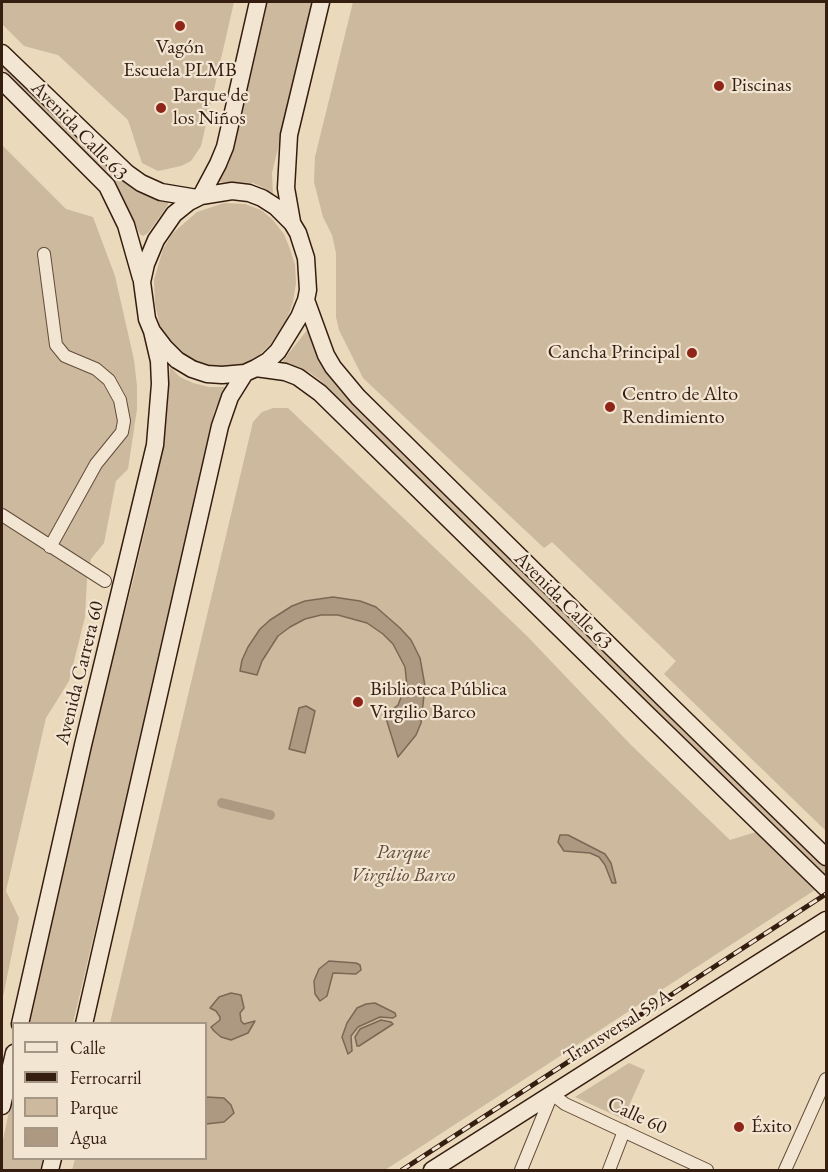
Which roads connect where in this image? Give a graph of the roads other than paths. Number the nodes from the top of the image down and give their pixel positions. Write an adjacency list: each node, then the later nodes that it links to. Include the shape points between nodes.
1 (258, 2): 5 (main road, via 225,147)
2 (321, 2): 6 (main road, via 289,135 286,188)
3 (2, 53): 5 (main road, Avenida Calle 63, via 127,173 161,192)
4 (2, 81): 8 (main road, Avenida Calle 63, via 108,186 126,225)
5 (199, 197): 6 (main road, via 232,191 249,193 276,207); 8 (main road, via 174,214 163,228)
6 (292, 223): 9 (main road, via 306,258)
7 (44, 254): 13 (street, via 56,345 65,356 96,369 109,380 120,400 123,421 122,432 96,464)
8 (142, 282): 10 (main road, via 143,302)
9 (306, 300): 11 (main road, via 278,351); 15 (main road, Avenida Calle 63, via 326,355 358,397)
10 (152, 331): 11 (main road, via 177,360 192,369 222,375); 18 (main road, Avenida Carrera 60, via 160,384 155,445)
11 (251, 370): 16 (main road, Avenida Calle 63, via 285,372 320,393); 19 (main road, via 230,397 220,426)
12 (2, 515): 13 (street)
13 (50, 547): 14 (street)
14 (105, 581)
15 (826, 857)
16 (826, 888)
17 (826, 920): 22 (main road, Transversal 59A)
18 (20, 1022)
19 (84, 1022)
20 (12, 1062): 23 (main road)
21 (826, 1078): 29 (street)
22 (552, 1094): 24 (street, Calle 60); 26 (main road, Transversal 59A); 27 (street)
23 (2, 1106)
24 (624, 1131): 25 (street, Calle 60); 28 (street)
25 (700, 1169)
26 (432, 1170)
27 (521, 1170)
28 (609, 1170)
29 (785, 1170)

